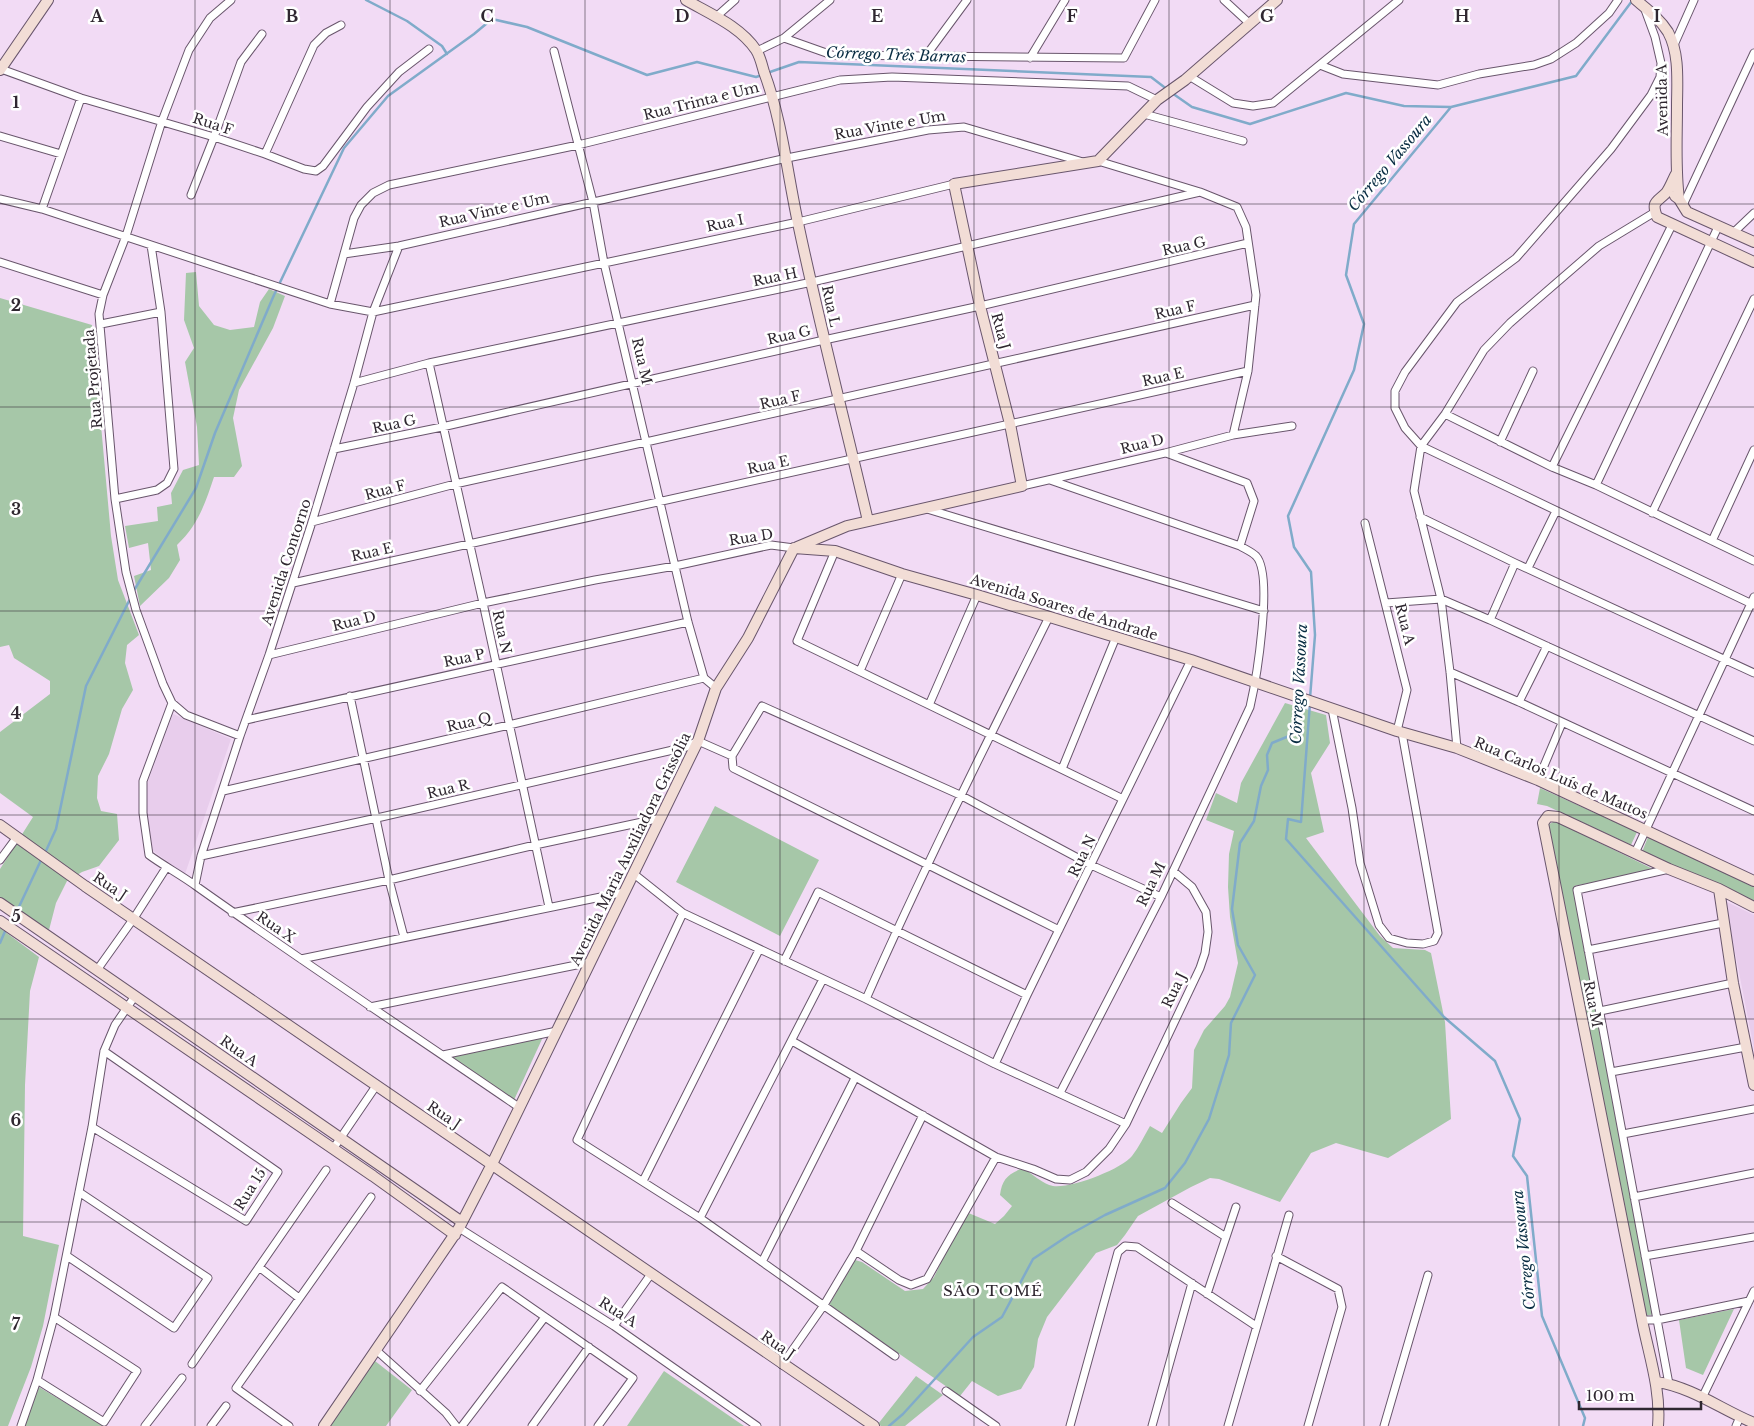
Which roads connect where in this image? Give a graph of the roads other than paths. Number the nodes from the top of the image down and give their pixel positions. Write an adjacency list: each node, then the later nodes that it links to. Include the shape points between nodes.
1 (48, 0): 28 (street)
2 (231, 0): 34 (street, Rua Projetada, via 210,18 188,50)
3 (686, 0): 15 (street)
4 (735, 0): 15 (street)
5 (830, 0): 19 (street)
6 (967, 0): 25 (street)
7 (1065, 0): 26 (street)
8 (1155, 0): 26 (street, via 1124,58)
9 (1224, 0): 16 (street)
10 (1278, 0): 16 (street)
11 (1399, 0): 27 (street)
12 (1618, 0): 27 (street, via 1609,13 1576,43 1534,66 1479,74 1438,85 1343,74)
13 (1694, 0): 20 (street)
14 (1640, 3): 20 (street, Avenida A, via 1659,19); 95 (street, via 1655,37 1662,63 1660,77 1651,95 1611,148 1516,258 1457,302 1405,372 1395,391 1395,408 1405,428)
15 (717, 16): 23 (street)
16 (1249, 23): 29 (street)
17 (341, 25): 40 (street, via 314,45)
18 (262, 34): 36 (street, via 241,62)
19 (784, 38): 23 (street); 25 (street, via 832,55)
20 (1674, 45): 44 (street, Avenida A, via 1678,75)
21 (429, 49): 40 (street, Rua F, via 399,72 367,107 323,166 316,170 304,169)
22 (554, 51): 38 (street, Rua M)
23 (757, 51): 30 (street, Rua L)
24 (1754, 53): 51 (street)
25 (925, 56): 26 (street)
26 (1030, 58)
27 (1320, 66): 29 (street, via 1273,102 1252,106 1234,102)
28 (0, 70): 32 (street, Rua F)
29 (1187, 78): 31 (street)
30 (772, 96): 31 (street, Rua Trinta e Um, via 840,80 892,77 1128,86); 38 (street, Rua Trinta e Um); 41 (street, Rua L)
31 (1161, 97): 33 (street)
32 (81, 98): 34 (street, Rua F); 39 (street)
33 (1144, 114): 37 (street); 42 (street)
34 (162, 121): 36 (street, Rua F); 59 (street, Rua Projetada)
35 (0, 136): 39 (street)
36 (214, 137): 40 (street, Rua F); 48 (street)
37 (1243, 141)
38 (578, 145): 50 (street, Rua M); 66 (street, Rua Trinta e Um, via 389,185 373,193 361,205)
39 (61, 154): 52 (street)
40 (265, 154)
41 (787, 158): 43 (street, Rua Vinte e Um, via 928,130 964,127); 50 (street, Rua Vinte e Um); 55 (street, Rua L)
42 (1098, 161): 43 (street, Rua Vinte e Um); 46 (street, Rua Vinte e Um)
43 (1083, 162): 45 (street, Rua I)
44 (1676, 174): 47 (street, Avenida A); 51 (street, Avenida A)
45 (954, 184): 55 (street, Rua I); 65 (street, Rua J)
46 (1200, 192): 62 (street, Rua Vinte e Um, via 1237,207 1246,227); 65 (street, Rua H)
47 (1666, 194): 51 (street, via 1674,195); 53 (street, Avenida A, via 1657,200)
48 (191, 195)
49 (0, 199): 52 (street)
50 (593, 202): 64 (street, Rua Vinte e Um); 69 (street, Rua M)
51 (1681, 202): 57 (street, via 1687,212)
52 (42, 209): 59 (street)
53 (1655, 212): 56 (street, via 1660,220); 88 (street, via 1599,246 1510,323 1484,350)
54 (1754, 213): 58 (street)
55 (798, 222): 69 (street, Rua I); 70 (street, Rua L)
56 (1672, 225): 60 (street); 100 (street)
57 (1718, 226): 58 (street); 60 (street)
58 (1733, 233): 61 (street)
59 (126, 236): 63 (street); 71 (street, Rua Projetada)
60 (1711, 242): 68 (street); 103 (street)
61 (1754, 242)
62 (1248, 243): 74 (street, Rua Vinte e Um); 75 (street, Rua G)
63 (151, 245): 73 (street); 76 (street)
64 (399, 246): 66 (street, Rua Vinte e Um); 77 (street, Avenida Contorno)
65 (968, 246): 70 (street, Rua H); 75 (street, Rua J)
66 (344, 254): 73 (street, Rua Trinta e Um)
67 (0, 262): 71 (street)
68 (1754, 262)
69 (604, 263): 77 (street, Rua I); 78 (street, Rua M)
70 (812, 282): 78 (street, Rua H); 80 (street, Rua L)
71 (103, 294): 79 (street, Rua Projetada, via 99,314)
72 (1754, 299): 109 (street)
73 (330, 304): 77 (street)
74 (1255, 305): 82 (street, Rua F); 83 (street, Rua Vinte e Um)
75 (980, 306): 80 (street, Rua G); 82 (street, Rua J)
76 (161, 312): 79 (street); 105 (street, via 174,469 167,483 157,490)
77 (373, 312): 85 (street, Avenida Contorno)
78 (619, 323): 81 (street, Rua H); 86 (street, Rua M)
79 (101, 324): 105 (street, Rua Projetada)
80 (824, 340): 86 (street, Rua G); 87 (street, Rua L)
81 (429, 363): 85 (street, Rua H); 91 (street, Rua N)
82 (996, 364): 87 (street, Rua F); 89 (street, Rua J)
83 (1248, 371): 89 (street, Rua E); 92 (street, Rua Vinte e Um)
84 (1533, 371): 94 (street)
85 (354, 383): 96 (street, Avenida Contorno)
86 (633, 383): 91 (street, Rua G); 93 (street, Rua M)
87 (839, 399): 93 (street, Rua F); 99 (street, Rua L)
88 (1445, 414): 94 (street); 95 (street)
89 (1010, 424): 99 (street, Rua E); 104 (street, Rua J)
90 (1292, 426): 92 (street, Rua D)
91 (442, 427): 96 (street, Rua G); 102 (street, Rua N)
92 (1233, 435): 98 (street, Rua D)
93 (646, 442): 102 (street, Rua F); 106 (street, Rua M)
94 (1500, 442): 100 (street)
95 (1421, 446): 108 (street); 110 (street, via 1414,491)
96 (334, 449): 112 (street, Avenida Contorno)
97 (1754, 450): 114 (street)
98 (1165, 453): 101 (street, Rua D); 116 (street, via 1247,483 1254,501)
99 (854, 459): 106 (street, Rua E); 111 (street, Rua L)
100 (1552, 467): 103 (street)
101 (1050, 480): 104 (street, Rua D); 116 (street)
102 (455, 484): 112 (street, Rua F); 115 (street, Rua N)
103 (1596, 485): 109 (street)
104 (1022, 486): 107 (street, Rua D)
105 (115, 499): 147 (street, Rua Projetada, via 136,610)
106 (661, 502): 115 (street, Rua E); 121 (street, Rua M)
107 (924, 508): 111 (street, Rua D); 130 (street)
108 (1556, 511): 122 (street); 127 (street)
109 (1652, 513): 114 (street)
110 (1420, 517): 120 (street); 126 (street)
111 (868, 521): 117 (street, Rua D, via 847,526)
112 (312, 522): 124 (street, Avenida Contorno)
113 (1365, 523): 128 (street, Rua A)
114 (1712, 541): 119 (street)
115 (470, 543): 124 (street, Rua E); 129 (street, Rua N)
116 (1240, 546): 130 (street, Rua M, via 1257,557 1262,572)
117 (794, 548): 118 (street, Avenida Soares de Andrade); 121 (street, Rua D, via 771,545); 145 (street, Avenida Maria Auxiliadora Grissólia, via 748,638)
118 (835, 551): 123 (street, Avenida Soares de Andrade); 140 (street, via 797,640)
119 (1754, 561)
120 (1515, 563): 122 (street); 132 (street)
121 (675, 566): 129 (street, Rua D); 133 (street, Rua M)
122 (1528, 568): 138 (street)
123 (902, 574): 125 (street, Avenida Soares de Andrade); 140 (street)
124 (292, 583): 136 (street, Avenida Contorno)
125 (977, 595): 131 (street, Avenida Soares de Andrade); 149 (street)
126 (1441, 599): 128 (street); 132 (street); 141 (street)
127 (1753, 602): 138 (street)
128 (1386, 603): 155 (street, Rua A, via 1407,690)
129 (483, 604): 136 (street, Rua D); 139 (street, Rua N)
130 (1264, 611): 144 (street, Rua M)
131 (1049, 617): 134 (street, Avenida Soares de Andrade); 156 (street)
132 (1490, 620): 135 (street)
133 (688, 622): 139 (street, Rua P); 143 (street, Rua M)
134 (1116, 637): 137 (street, Avenida Soares de Andrade); 163 (street)
135 (1547, 646): 148 (street); 151 (street)
136 (270, 656): 152 (street, Avenida Contorno)
137 (1191, 660): 144 (street, Avenida Soares de Andrade); 169 (street, Rua N)
138 (1726, 660): 142 (street); 151 (street)
139 (496, 664): 146 (street, Rua P); 154 (street, Rua N)
140 (860, 671): 149 (street)
141 (1450, 672): 148 (street); 160 (street)
142 (1754, 673)
143 (704, 678): 145 (street); 154 (street, Rua Q)
144 (1256, 682): 150 (street, Avenida Soares de Andrade); 184 (street, Rua M, via 1250,707)
145 (716, 688): 158 (street, Avenida Maria Auxiliadora Grissólia)
146 (350, 696): 152 (street, Rua P); 162 (street)
147 (172, 702): 157 (street, Rua Projetada, via 186,715); 182 (street, Rua X, via 143,781 148,855)
148 (1519, 702): 153 (street)
149 (929, 705): 156 (street)
150 (1328, 707): 155 (street, Rua Carlos Luís de Mattos); 155 (street, via 1352,808 1360,863 1379,925 1389,938 1424,944 1434,941 1438,933)
151 (1700, 716): 159 (street); 164 (street)
152 (246, 720): 157 (street, Avenida Contorno)
153 (1562, 724): 164 (street); 165 (street)
154 (509, 725): 162 (street, Rua Q); 166 (street, Rua N)
155 (1399, 732): 160 (street, Rua Carlos Luís de Mattos)
156 (991, 734): 163 (street); 168 (street)
157 (240, 736): 167 (street, Avenida Contorno)
158 (698, 741): 161 (street); 166 (street, Rua R, via 686,747); 172 (street, Avenida Maria Auxiliadora Grissólia)
159 (1754, 741)
160 (1457, 748): 165 (street, Rua Carlos Luís de Mattos)
161 (732, 756): 168 (street, via 762,706); 180 (street, via 733,768)
162 (364, 758): 167 (street, Rua Q); 171 (street)
163 (1062, 769): 169 (street)
164 (1672, 773): 170 (street); 174 (street)
165 (1538, 780): 174 (street, Rua Carlos Luís de Mattos)
166 (521, 785): 171 (street, Rua R); 176 (street, Rua N)
167 (223, 791): 178 (street, Avenida Contorno)
168 (960, 795): 180 (street); 181 (street)
169 (1124, 799): 181 (street, Rua N)
170 (1754, 811)
171 (377, 818): 178 (street, Rua R); 186 (street)
172 (661, 818): 176 (street); 185 (street, Avenida Maria Auxiliadora Grissólia)
173 (0, 825): 175 (street, Rua J)
174 (1645, 830): 177 (street); 187 (street, Rua Carlos Luís de Mattos)
175 (17, 837): 179 (street); 197 (street, Rua J)
176 (535, 844): 186 (street); 193 (street, Rua N)
177 (1635, 853): 183 (street, Rua M); 271 (street, Rua M, via 1558,817 1548,816 1543,823)
178 (201, 856): 188 (street, Avenida Contorno)
179 (0, 860)
180 (928, 865): 200 (street); 201 (street)
181 (1091, 865): 191 (street); 201 (street, Rua N)
182 (166, 868): 188 (street, Rua X); 197 (street)
183 (1669, 869): 189 (street, Rua M); 204 (street, Rua M, via 1577,890)
184 (1173, 871): 191 (street, Rua M); 235 (street, Rua J, via 1192,887 1206,912 1205,953)
185 (634, 874): 190 (street, Avenida Maria Auxiliadora Grissólia); 196 (street)
186 (389, 880): 195 (street); 202 (street)
187 (1754, 881)
188 (194, 885): 195 (street, Rua X)
189 (1720, 889): 194 (street); 199 (street)
190 (625, 892): 193 (street); 208 (street, Avenida Maria Auxiliadora Grissólia)
191 (1161, 897): 229 (street, Rua M)
192 (0, 903): 207 (street, Rua A)
193 (549, 907): 202 (street)
194 (1754, 907)
195 (232, 913): 205 (street, Rua X)
196 (683, 914): 203 (street); 244 (street, via 577,1140)
197 (134, 918): 209 (street); 228 (street, Rua J)
198 (2, 922): 210 (street, Rua A)
199 (1723, 923): 204 (street); 212 (street)
200 (897, 929): 206 (street, via 818,892); 213 (street); 215 (street)
201 (1059, 930): 213 (street, Rua N)
202 (404, 938): 205 (street)
203 (759, 950): 206 (street); 244 (street)
204 (1588, 950): 218 (street, Rua M)
205 (301, 958): 216 (street, Rua X)
206 (784, 961): 211 (street)
207 (85, 962): 209 (street, Rua A); 210 (street)
208 (591, 962): 216 (street); 219 (street, Avenida Maria Auxiliadora Grissólia)
209 (97, 970): 214 (street, Rua A)
210 (78, 974): 217 (street, Rua A)
211 (823, 979): 215 (street); 220 (street)
212 (1733, 982): 218 (street); 221 (street)
213 (1027, 995): 224 (street, Rua N)
214 (135, 996): 217 (street); 230 (street, Rua A)
215 (866, 999): 224 (street)
216 (370, 1007): 223 (street, Rua X)
217 (127, 1008): 222 (street, via 114,1025); 231 (street, Rua A)
218 (1600, 1012): 225 (street, Rua M)
219 (557, 1032): 223 (street); 232 (street, Avenida Maria Auxiliadora Grissólia)
220 (792, 1041): 226 (street); 251 (street)
221 (1746, 1046): 225 (street); 227 (street)
222 (104, 1051): 236 (street); 236 (street, Rua 15, via 278,1172 246,1221)
223 (442, 1055): 232 (street, Rua X)
224 (995, 1064): 229 (street)
225 (1611, 1072): 237 (street, Rua M)
226 (855, 1078): 234 (street); 259 (street)
227 (1754, 1085)
228 (376, 1086): 238 (street); 241 (street, Rua J)
229 (1060, 1093): 235 (street)
230 (278, 1095): 231 (street); 238 (street, Rua A)
231 (271, 1106): 239 (street, Rua A)
232 (520, 1108): 241 (street, Avenida Maria Auxiliadora Grissólia)
233 (1754, 1110): 237 (street)
234 (923, 1115): 240 (street); 255 (street)
235 (1126, 1124): 240 (street, Rua J, via 1109,1149 1086,1172 1070,1180 1056,1179)
236 (92, 1126): 245 (street)
237 (1623, 1134): 247 (street, Rua M)
238 (341, 1138): 239 (street); 252 (street, Rua A)
239 (333, 1149): 252 (street, Rua A)
240 (996, 1157): 255 (street, via 927,1279 912,1285 899,1280)
241 (492, 1164): 252 (street, Avenida Maria Auxiliadora Grissólia); 261 (street, Rua J)
242 (326, 1170): 260 (street)
243 (1754, 1173): 247 (street)
244 (643, 1181): 251 (street)
245 (79, 1192): 256 (street); 256 (street, via 208,1278 174,1328)
246 (372, 1197): 266 (street)
247 (1634, 1197): 258 (street, Rua M)
248 (1172, 1203): 253 (street)
249 (1236, 1207): 253 (street)
250 (1289, 1215): 257 (street)
251 (700, 1218): 259 (street)
252 (459, 1228): 273 (street, Rua A); 276 (street, Avenida Maria Auxiliadora Grissólia)
253 (1226, 1237): 265 (street)
254 (1754, 1237): 258 (street)
255 (856, 1251): 268 (street)
256 (67, 1256): 269 (street)
257 (1276, 1256): 274 (street); 305 (street, via 1338,1289 1342,1306)
258 (1646, 1256): 272 (street, Rua M)
259 (762, 1262): 268 (street)
260 (259, 1267): 266 (street); 278 (street)
261 (651, 1274): 273 (street); 279 (street, Rua J)
262 (1428, 1275): 306 (street)
263 (1192, 1284): 265 (street); 302 (street, via 1138,1247 1125,1246 1118,1252); 303 (street)
264 (1754, 1291): 267 (street)
265 (1207, 1294): 274 (street)
266 (299, 1298): 293 (street, via 236,1388)
267 (1749, 1301): 272 (street); 286 (street)
268 (824, 1305): 277 (street); 279 (street)
269 (54, 1317): 281 (street); 281 (street, via 137,1371 104,1422)
270 (545, 1317): 275 (street); 284 (street, via 502,1287); 296 (street)
271 (1642, 1320): 272 (street); 282 (street, Rua M)
272 (1657, 1320): 283 (street, Rua M)
273 (614, 1326): 299 (street, Rua A)
274 (1256, 1326): 304 (street)
275 (589, 1347): 297 (street); 298 (street, via 633,1378)
276 (376, 1350): 284 (street); 294 (street, Avenida Maria Auxiliadora Grissólia)
277 (895, 1356)
278 (192, 1364)
279 (782, 1365): 300 (street, Rua J)
280 (182, 1378): 291 (street)
281 (38, 1380): 290 (street)
282 (1657, 1382): 283 (street); 307 (street, Rua M)
283 (1669, 1384): 286 (street)
284 (420, 1391): 295 (street)
285 (946, 1392): 301 (street)
286 (1702, 1398): 288 (street)
287 (226, 1406): 292 (street)
288 (1738, 1422): 289 (street)
289 (1754, 1423)
290 (21, 1426)
291 (145, 1426)
292 (211, 1426)
293 (290, 1426)
294 (324, 1426)
295 (456, 1426)
296 (462, 1426)
297 (532, 1426)
298 (598, 1426)
299 (757, 1426)
300 (874, 1426)
301 (996, 1426)
302 (1070, 1426)
303 (1152, 1426)
304 (1228, 1426)
305 (1308, 1426)
306 (1384, 1426)
307 (1658, 1426)

